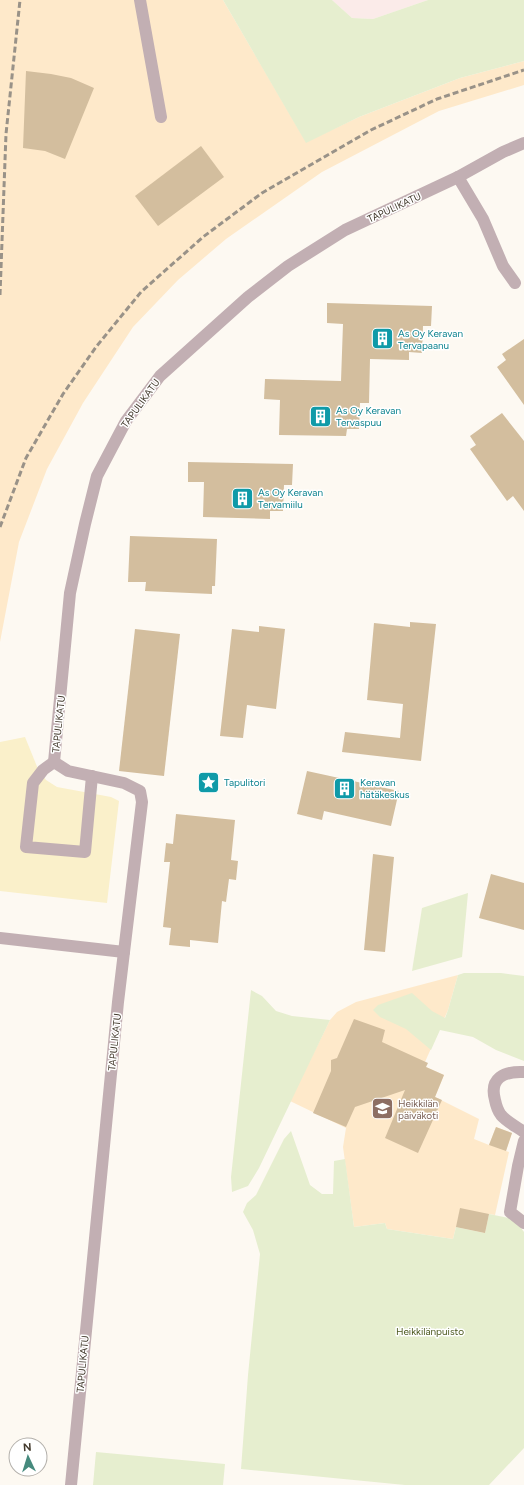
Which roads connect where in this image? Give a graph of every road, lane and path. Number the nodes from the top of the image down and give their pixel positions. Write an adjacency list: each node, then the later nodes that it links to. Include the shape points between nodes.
1 (140, 0): 2 (street)
2 (161, 116)
3 (524, 143): 4 (street, TAPULIKATU, via 502,152)
4 (458, 177): 5 (street, via 483,219 503,266); 6 (street, TAPULIKATU, via 345,230 288,266 248,297 160,376 126,421 97,476 70,594)
5 (515, 283)
6 (54, 762): 7 (street, TAPULIKATU, via 68,771); 7 (street, via 43,770 33,783 26,847 85,852)
7 (92, 776): 9 (street, TAPULIKATU, via 124,783 140,790 142,802)
8 (0, 938): 9 (street)
9 (124, 952): 14 (street, TAPULIKATU, via 98,1193)
10 (524, 1072): 11 (street, via 505,1074 498,1079 494,1085 494,1095 501,1115)
11 (524, 1132)
12 (524, 1141): 13 (street, via 510,1212)
13 (524, 1223)
14 (71, 1485)

